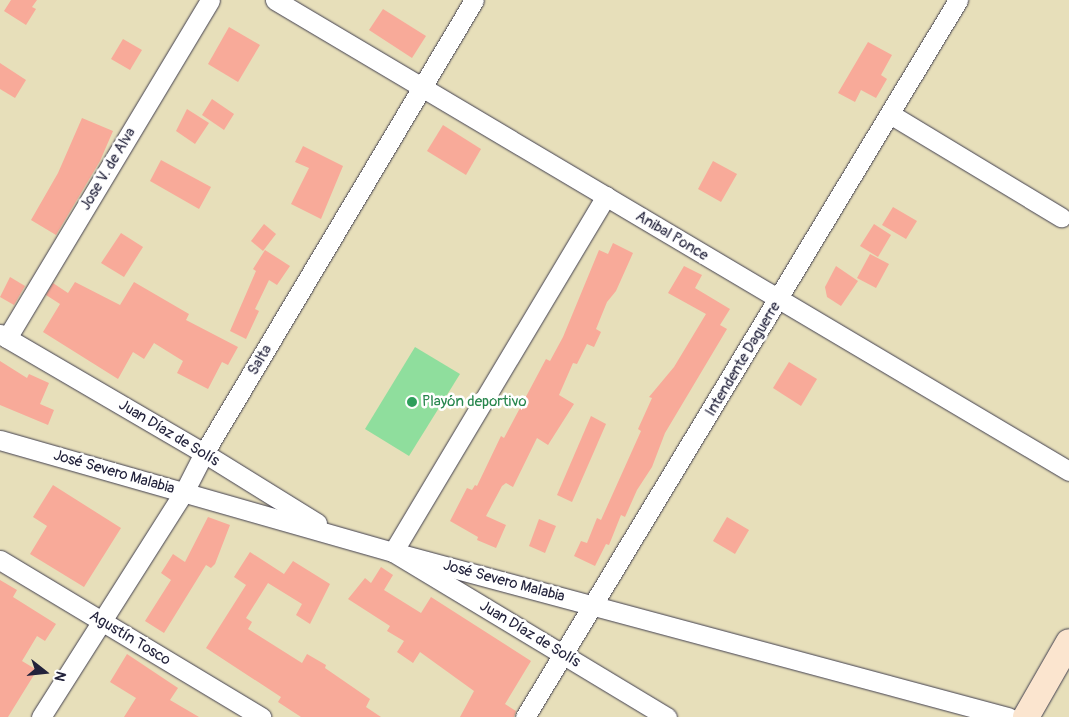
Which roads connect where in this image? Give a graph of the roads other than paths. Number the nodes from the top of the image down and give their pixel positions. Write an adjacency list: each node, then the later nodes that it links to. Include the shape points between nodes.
1 (210, 0): 10 (street, Jose V. de Alva)
2 (275, 0): 5 (street, Anibal Ponce)
3 (474, 0): 5 (street, Salta)
4 (958, 0): 6 (street, Intendente Daguerre)
5 (424, 89): 7 (street, Anibal Ponce); 12 (street, Salta)
6 (890, 114): 8 (street); 9 (street, Intendente Daguerre)
7 (606, 196): 9 (street, Anibal Ponce); 16 (street)
8 (1061, 217)
9 (780, 300): 13 (street, Anibal Ponce); 18 (street, Intendente Daguerre)
10 (4, 336): 12 (street, Juan Díaz de Solís)
11 (0, 440): 14 (street, José Severo Malabia)
12 (204, 453): 14 (street, Salta); 15 (street, Juan Díaz de Solís)
13 (1069, 471)
14 (184, 492): 15 (street, José Severo Malabia); 19 (street, Salta)
15 (336, 535): 16 (street, José Severo Malabia)
16 (393, 552): 18 (street, José Severo Malabia); 21 (street, Juan Díaz de Solís)
17 (0, 560): 19 (street, Agustín Tosco)
18 (594, 604): 21 (street, Intendente Daguerre); 26 (street, José Severo Malabia)
19 (101, 621): 22 (street, Salta); 23 (street, Agustín Tosco)
20 (1069, 642): 27 (main road)
21 (564, 654): 24 (street, Intendente Daguerre); 25 (street, Juan Díaz de Solís)
22 (42, 717)
23 (261, 717)
24 (526, 717)
25 (667, 717)
26 (1008, 717)
27 (1026, 717)

